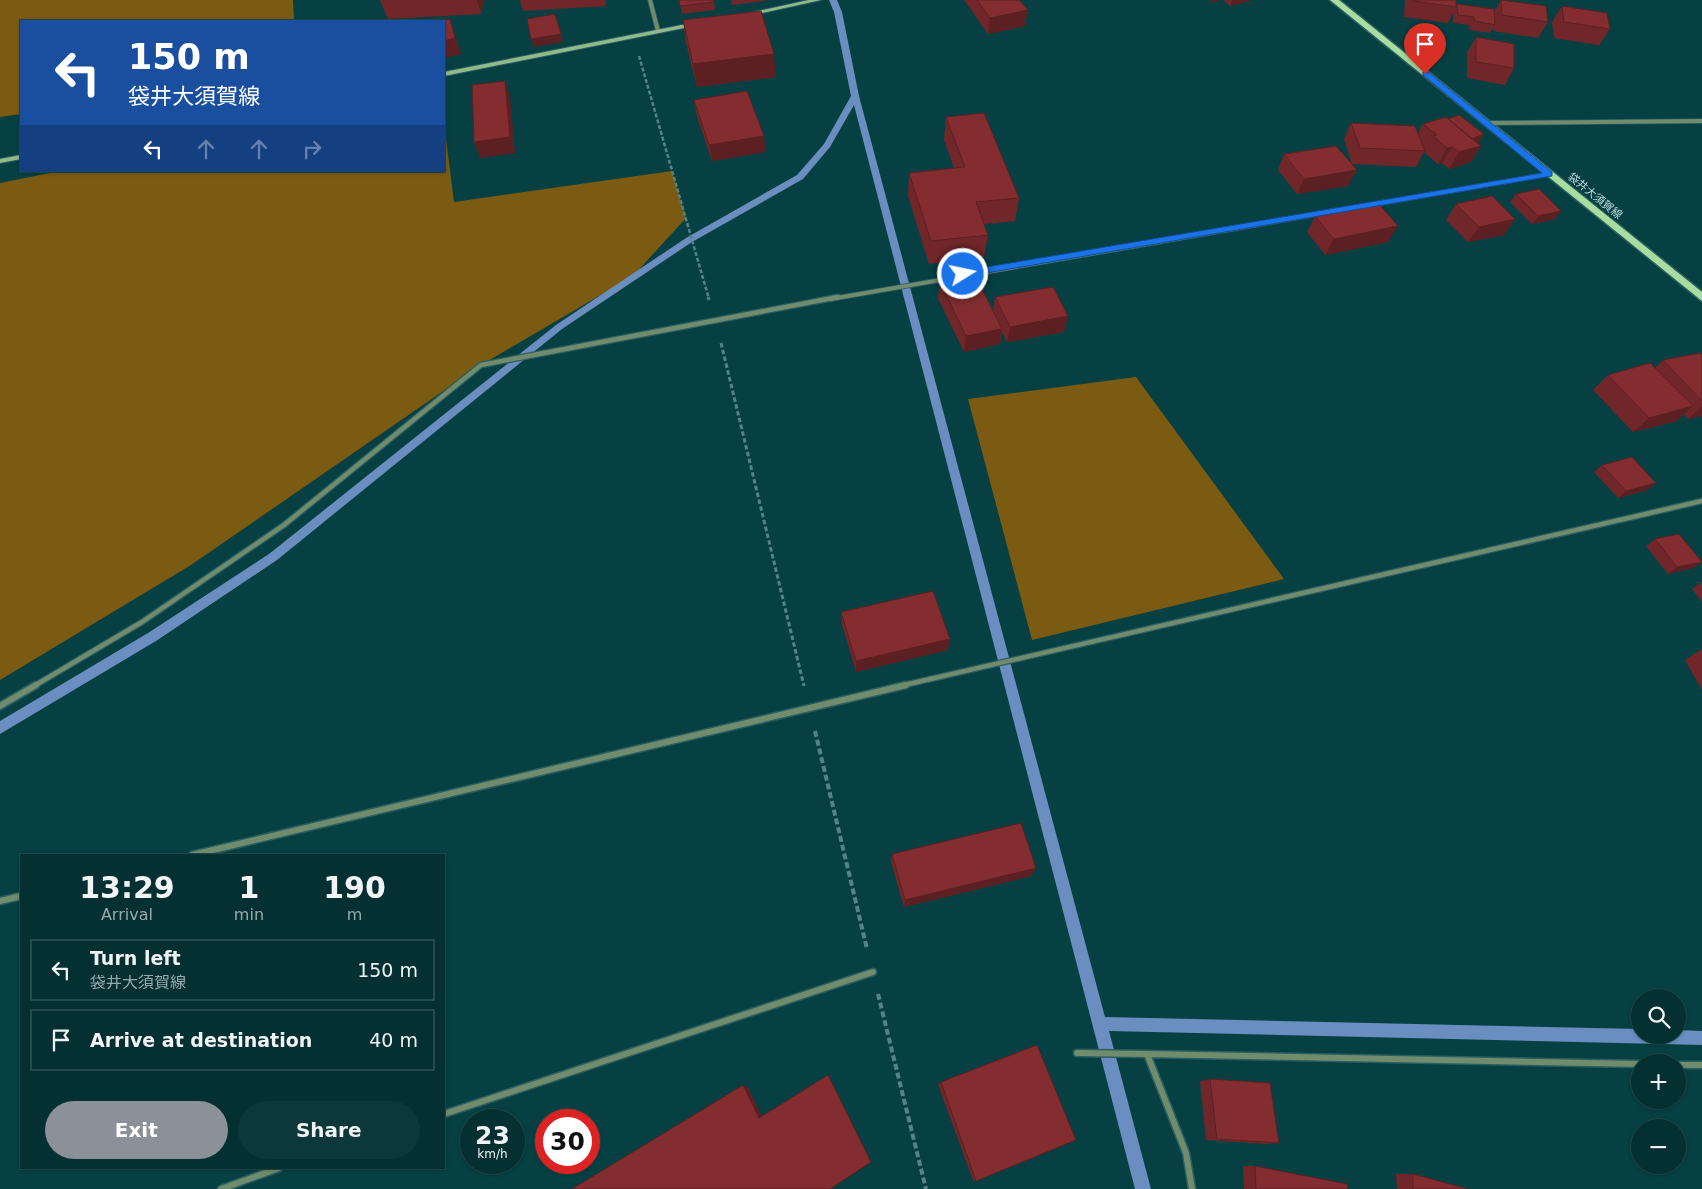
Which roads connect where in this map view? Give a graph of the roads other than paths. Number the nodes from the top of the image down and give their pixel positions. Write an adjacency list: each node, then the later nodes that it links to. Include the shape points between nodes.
1 (650, 0): 6 (street)
2 (818, 0): 4 (street)
3 (1334, 0): 9 (main road, 袋井大須賀線)
4 (743, 15)
5 (705, 22): 6 (street)
6 (658, 31): 7 (street)
7 (445, 74)
8 (1702, 121): 9 (street)
9 (1487, 123): 12 (main road, 袋井大須賀線)
10 (20, 157): 11 (street)
11 (0, 162)
12 (1549, 174): 13 (main road, 袋井大須賀線); 15 (street, via 924,281 480,365 284,525 142,622)
13 (1702, 297)
14 (1702, 501): 16 (street, via 809,707)
15 (0, 706)
16 (196, 854)
17 (20, 896): 18 (street)
18 (0, 901)
19 (873, 972): 25 (street)
20 (1077, 1052): 21 (street)
21 (1147, 1054): 22 (street); 28 (street, via 1186,1153)
22 (1631, 1064)
23 (1686, 1065): 24 (street)
24 (1702, 1066)
25 (445, 1114)
26 (276, 1169): 27 (street)
27 (221, 1189)
28 (1192, 1189)

